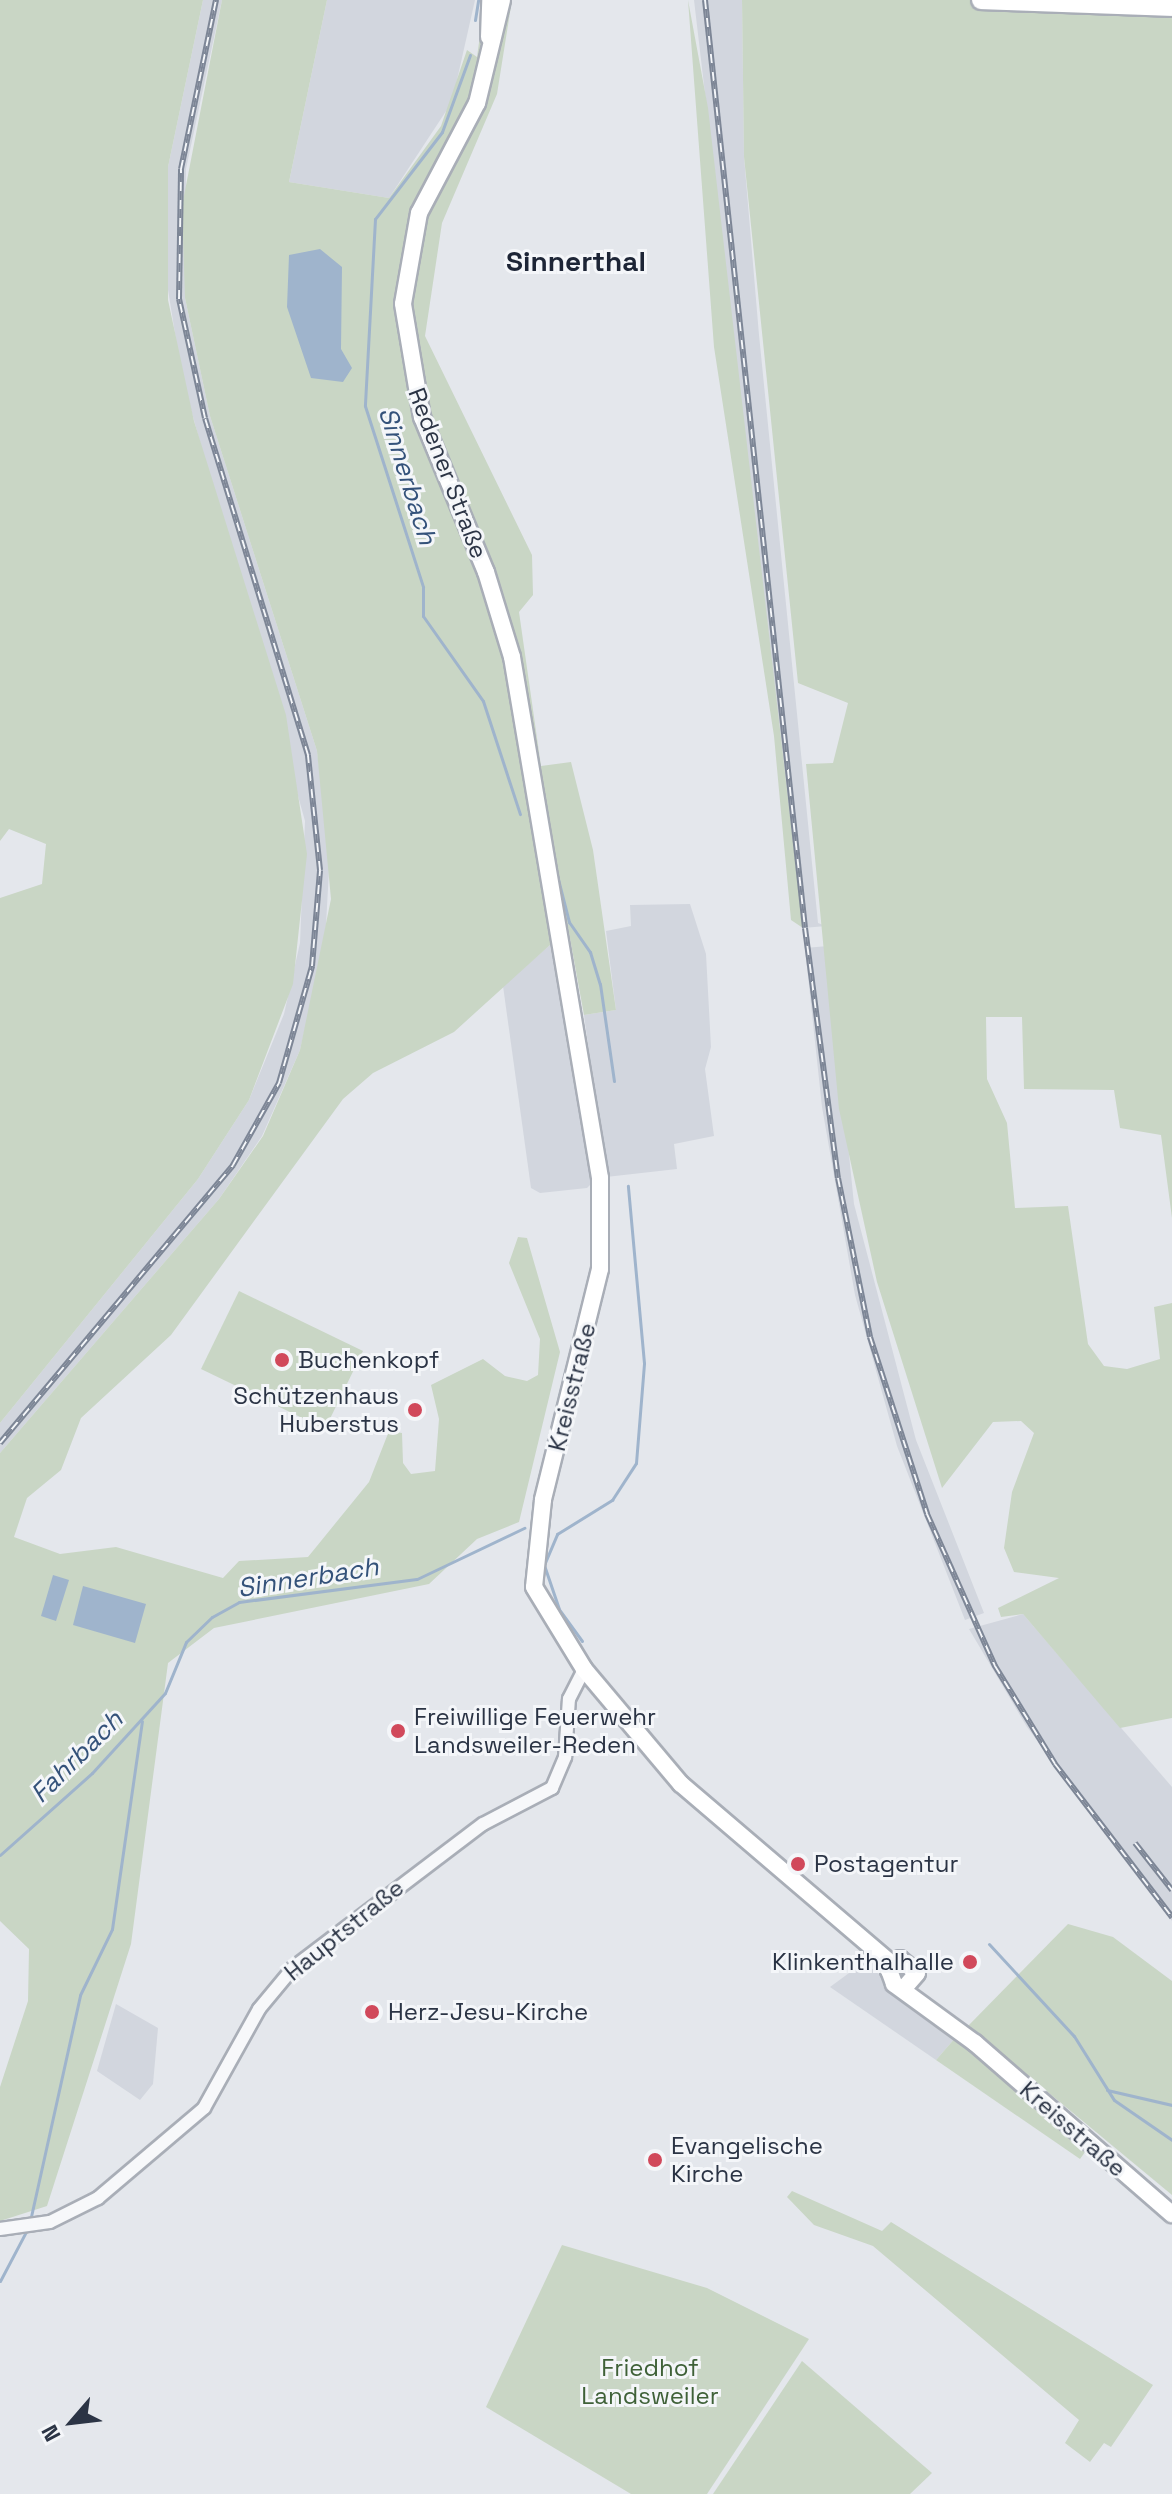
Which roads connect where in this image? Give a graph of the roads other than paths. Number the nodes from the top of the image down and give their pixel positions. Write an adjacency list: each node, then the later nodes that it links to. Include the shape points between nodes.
1 (490, 0): 5 (main road, Redener Straße)
2 (502, 0): 5 (main road, Redener Straße)
3 (981, 0): 4 (highway)
4 (1172, 7)
5 (489, 39): 6 (main road, Redener Straße, via 477,103 409,243 403,332 422,417 486,572 512,657)
6 (559, 917): 7 (main road, Kreisstraße, via 598,1165 603,1246 533,1565 539,1601)
7 (584, 1669): 8 (main road, Kreisstraße, via 698,1801); 11 (street, Hauptstraße, via 569,1699 565,1757 552,1788 483,1824 293,1968 259,2009 204,2108 89,2205 36,2226)
8 (891, 1969): 9 (main road, Kreisstraße); 9 (main road, Kreisstraße, via 913,1964)
9 (909, 1984): 10 (main road, Kreisstraße)
10 (1172, 2214)
11 (0, 2229)

